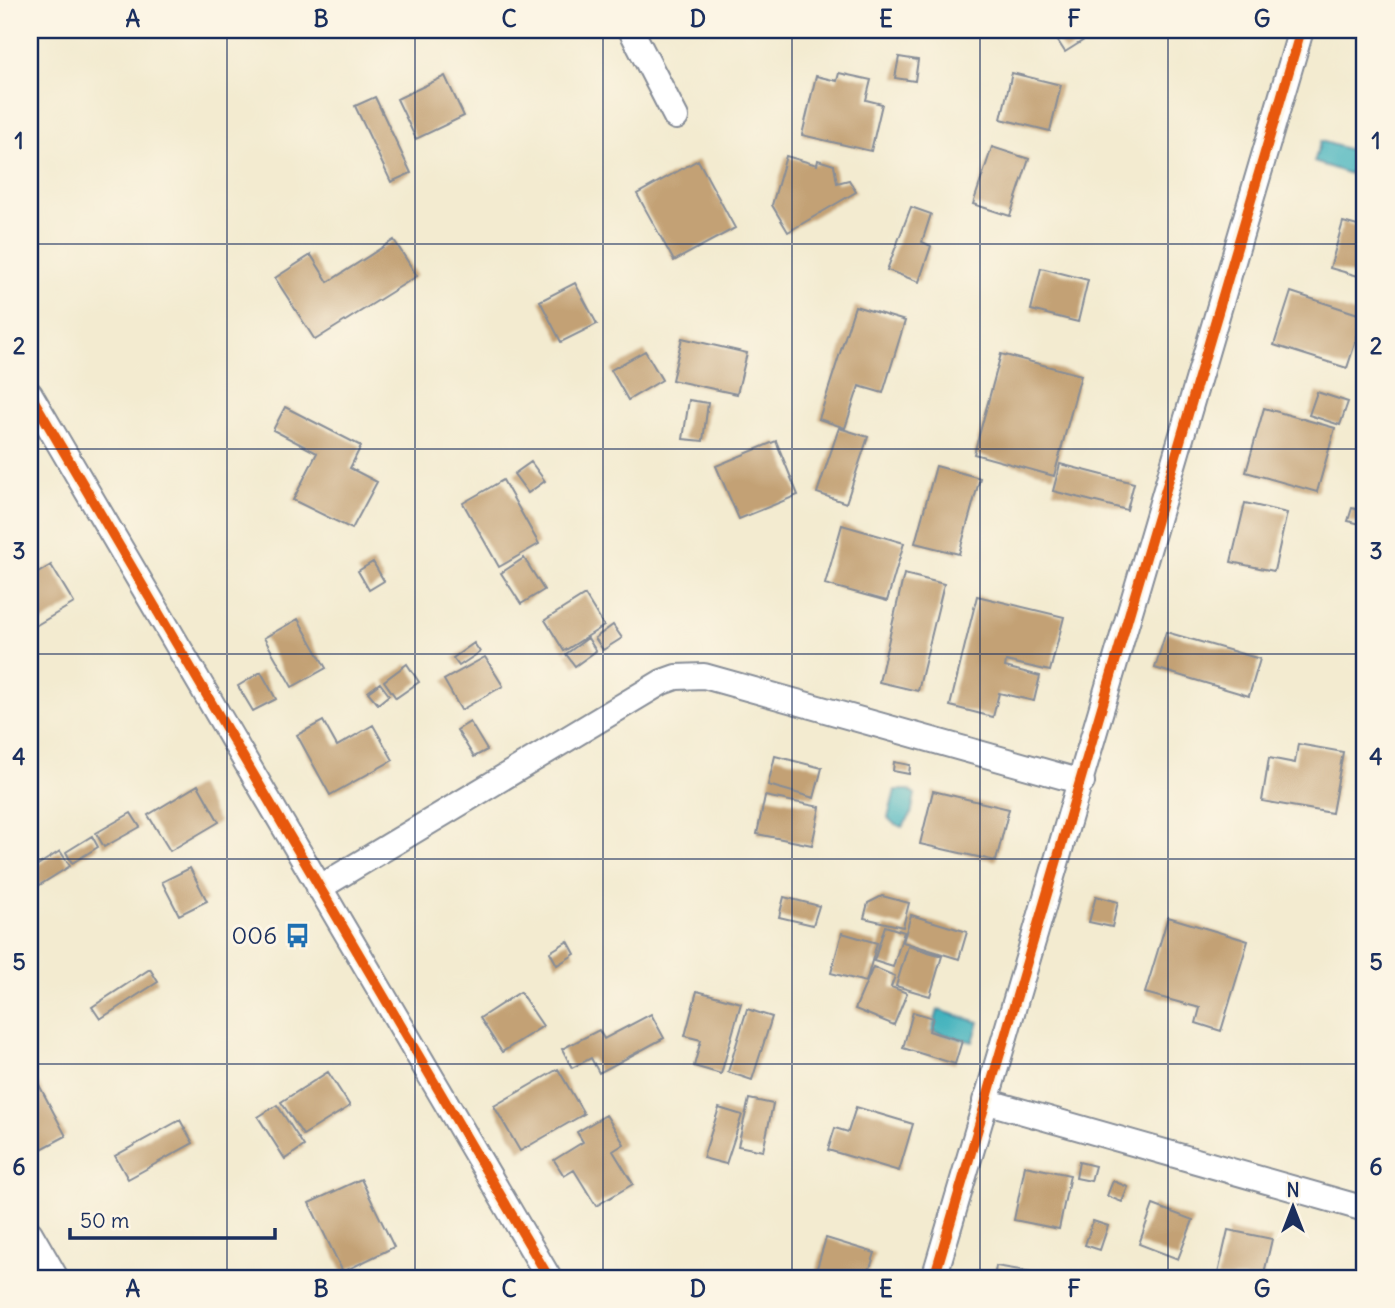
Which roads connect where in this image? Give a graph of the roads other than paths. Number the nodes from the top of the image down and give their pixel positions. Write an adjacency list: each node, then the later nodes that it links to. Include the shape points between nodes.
1 (631, 30): 3 (street)
2 (1301, 30): 5 (street)
3 (676, 117)
4 (30, 394): 6 (street)
5 (1082, 782): 6 (street, via 704,677 676,677); 7 (street)
6 (319, 888): 11 (street)
7 (985, 1101): 8 (street); 12 (street)
8 (1365, 1209)
9 (30, 1233): 10 (street)
10 (56, 1278)
11 (549, 1278)
12 (934, 1278)

